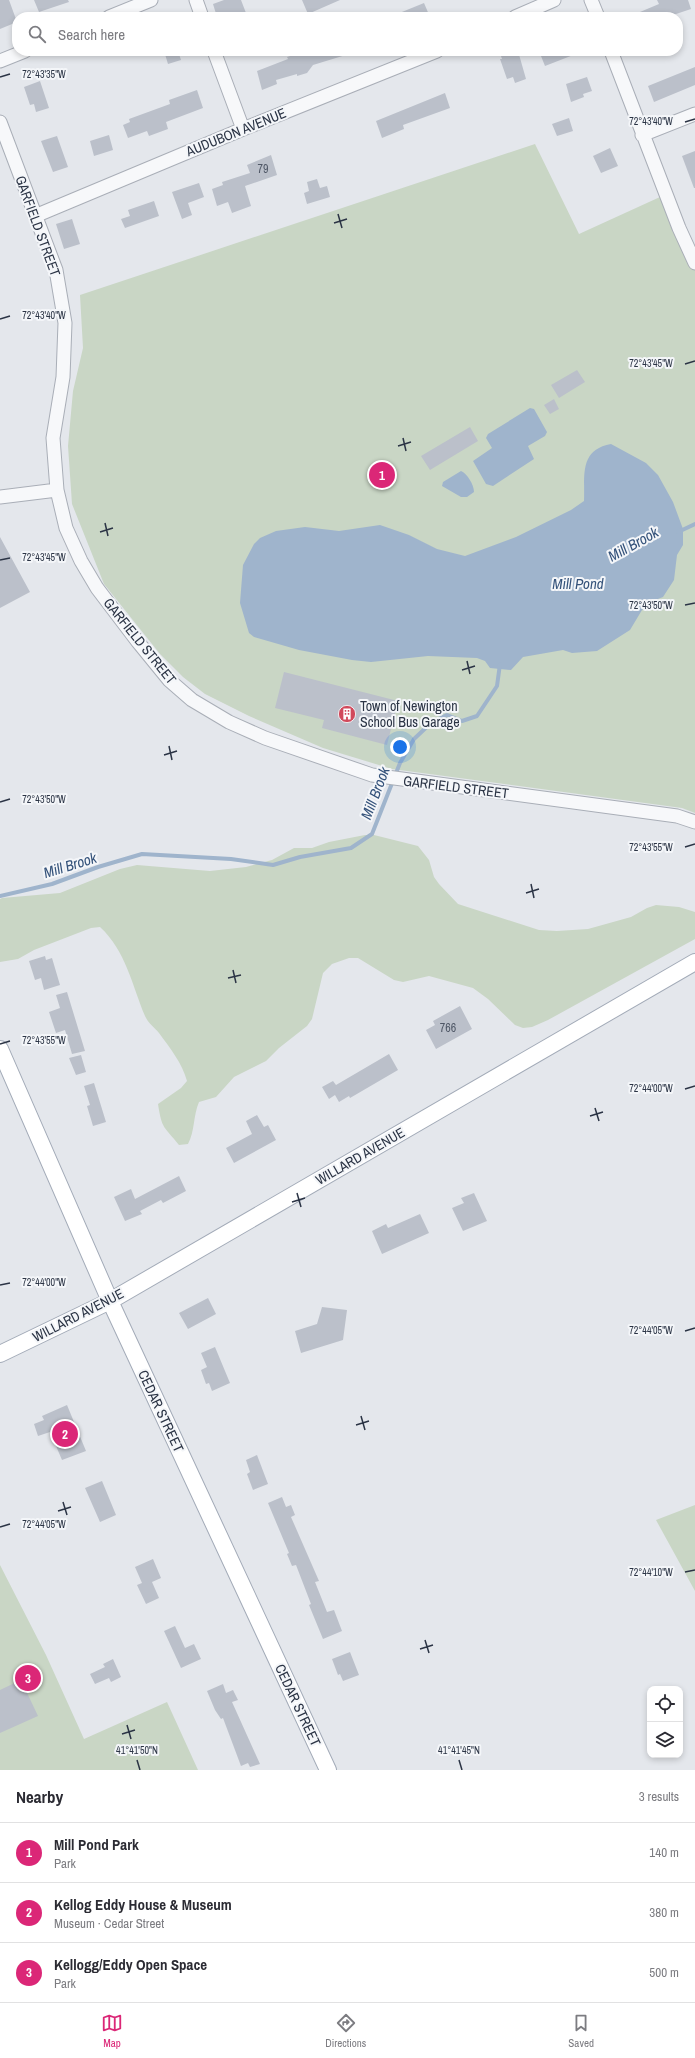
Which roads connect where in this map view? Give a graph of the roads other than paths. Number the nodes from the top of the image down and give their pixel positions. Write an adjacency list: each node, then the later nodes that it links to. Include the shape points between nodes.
1 (151, 0): 5 (street)
2 (196, 0): 6 (street)
3 (554, 0): 7 (street)
4 (592, 0): 8 (street)
5 (121, 12)
6 (200, 12)
7 (526, 12)
8 (596, 12)
9 (12, 56): 13 (street)
10 (216, 56): 16 (street)
11 (425, 56): 16 (street, AUDUBON AVENUE)
12 (613, 56): 17 (street)
13 (0, 61)
14 (695, 114): 17 (street)
15 (0, 122): 18 (street, GARFIELD STREET)
16 (243, 129): 18 (street, AUDUBON AVENUE)
17 (642, 135): 19 (street)
18 (35, 216): 20 (street, GARFIELD STREET, via 56,270 65,323 63,377 53,438)
19 (695, 263)
20 (57, 490): 21 (street); 22 (street, GARFIELD STREET, via 66,528 97,588 169,680 192,700 229,722 265,738 372,775 677,816)
21 (0, 497)
22 (695, 822)
23 (695, 962): 25 (main road, WILLARD AVENUE)
24 (0, 1049): 25 (main road, CEDAR STREET)
25 (110, 1301): 26 (main road, WILLARD AVENUE); 27 (main road, CEDAR STREET)
26 (0, 1354)
27 (328, 1770)

